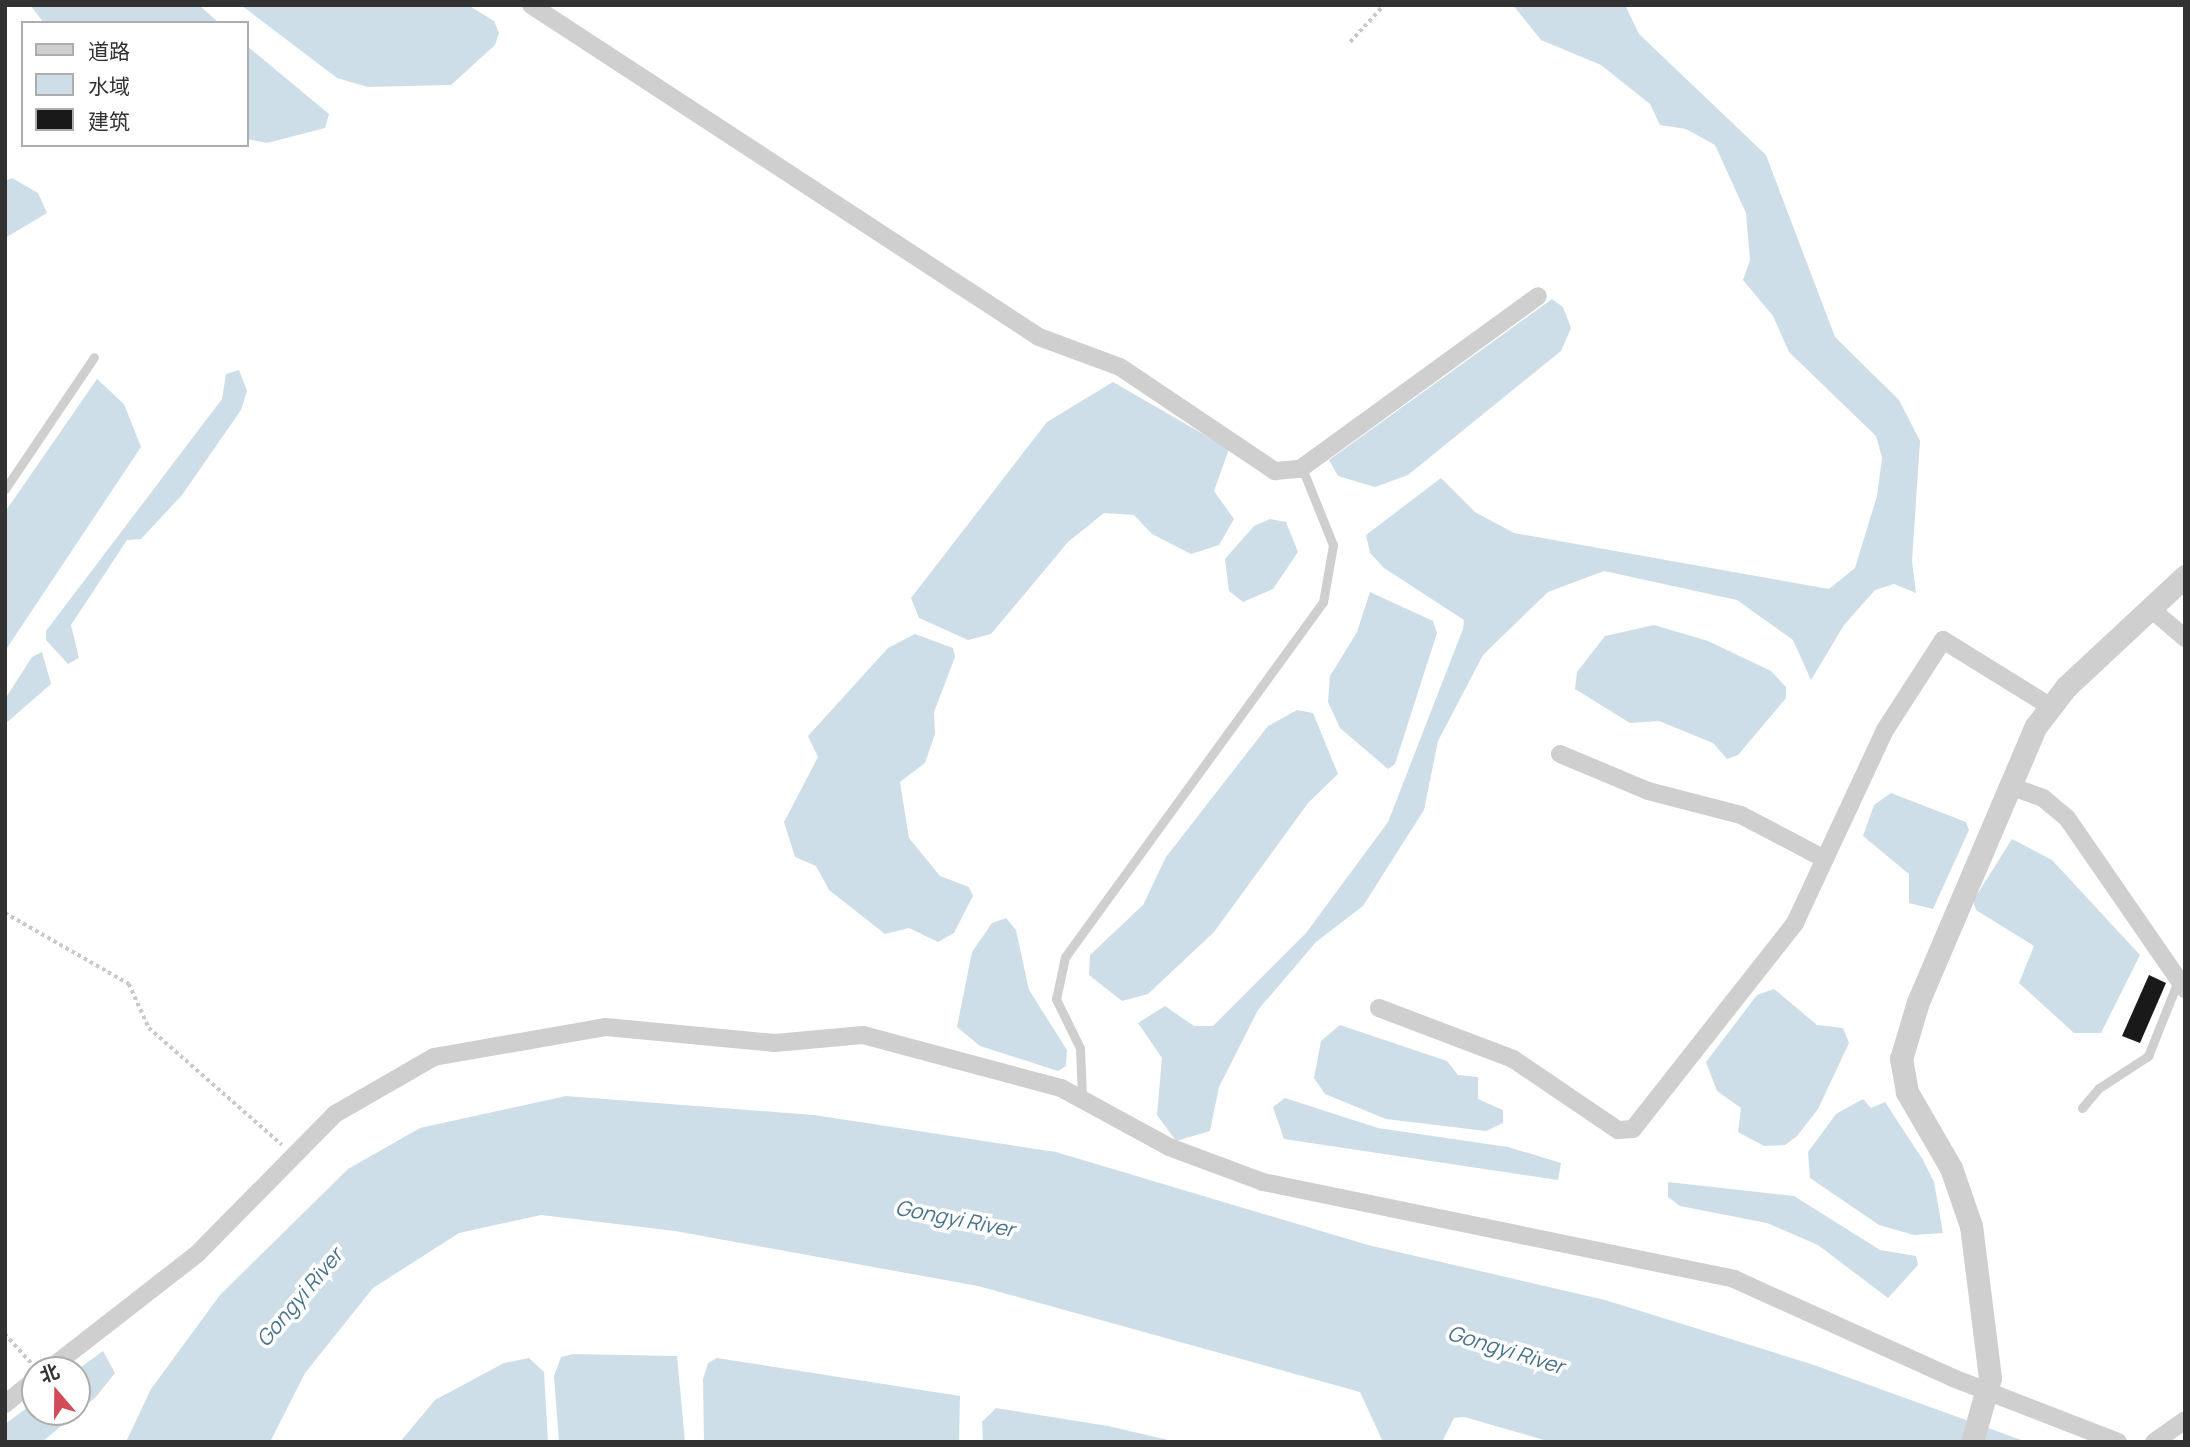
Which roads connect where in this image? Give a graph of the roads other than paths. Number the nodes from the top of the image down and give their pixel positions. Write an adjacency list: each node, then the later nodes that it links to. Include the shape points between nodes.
1 (531, 5): 4 (street, via 1039,337 1120,367 1275,471)
2 (1538, 296): 4 (street)
3 (94, 357): 5 (lane)
4 (1302, 468): 15 (lane, via 1333,545 1322,602 1065,957 1056,999 1080,1048)
5 (5, 489)
6 (2185, 576): 7 (street)
7 (2150, 608): 8 (street); 9 (street)
8 (2185, 638)
9 (2051, 707): 11 (street); 12 (street, via 1943,640 1885,730)
10 (1560, 754): 12 (street, via 1648,791 1741,815)
11 (2009, 786): 13 (street, via 2043,798 2067,818); 19 (street, via 1918,1002 1901,1059 1907,1092 1951,1168 1970,1226 1986,1324)
12 (1823, 858): 14 (street, via 1795,923 1629,1130 1619,1130 1513,1059)
13 (2181, 985): 16 (lane, via 2148,1056 2099,1088)
14 (1380, 1008)
15 (1082, 1096): 17 (street, via 863,1035 775,1043 606,1027 434,1057 335,1114 197,1254); 19 (street, via 1169,1147 1263,1182 1746,1283)
16 (2082, 1108)
17 (66, 1356)
18 (21, 1391): 20 (street)
19 (1986, 1397): 22 (street); 23 (street)
20 (5, 1404)
21 (2185, 1420): 24 (street)
22 (1972, 1442)
23 (2118, 1442)
24 (2154, 1442)

